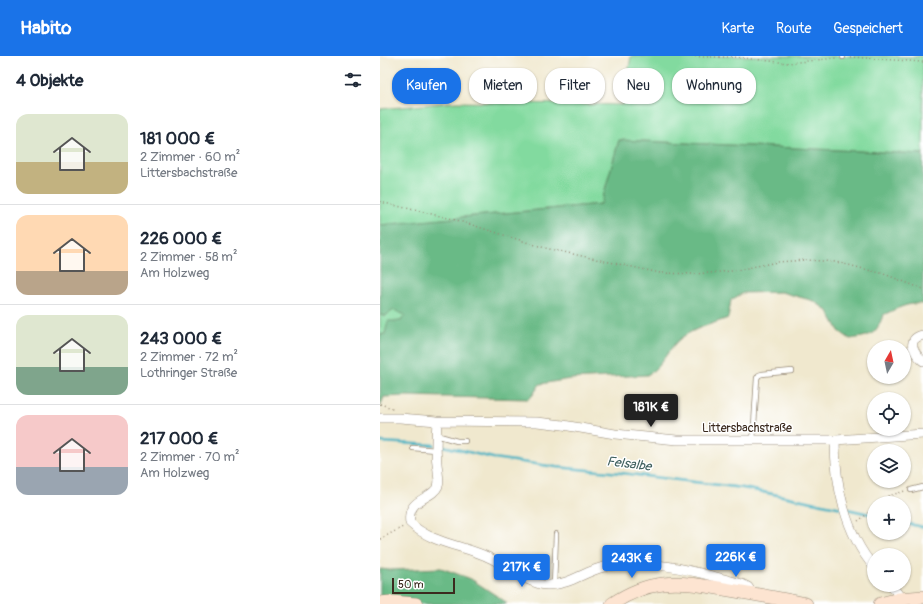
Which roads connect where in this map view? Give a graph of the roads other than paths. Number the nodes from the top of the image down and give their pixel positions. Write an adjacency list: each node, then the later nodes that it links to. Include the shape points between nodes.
1 (923, 335): 2 (street, via 916,337 912,343 916,355)
2 (923, 361)
3 (792, 370): 10 (lane, via 762,374 756,378)
4 (380, 418): 5 (street, Littersbachstraße)
5 (437, 421): 7 (street); 10 (street, Littersbachstraße, via 536,422 650,438)
6 (923, 434): 8 (street, Littersbachstraße)
7 (436, 437): 9 (lane); 12 (street)
8 (835, 440): 10 (street, Littersbachstraße); 16 (street, via 837,472 845,508 860,548)
9 (465, 441)
10 (753, 441)
11 (413, 448): 12 (lane)
12 (436, 449): 17 (street, via 438,485 413,507 410,523 435,539 489,557 535,582)
13 (923, 487): 14 (lane)
14 (911, 490)
15 (556, 534): 17 (lane)
16 (867, 558)
17 (554, 585): 19 (street, via 603,567 642,564 710,575 742,584)
18 (896, 592): 20 (street)
19 (752, 593): 23 (main road, via 690,584 663,584 640,589); 24 (main road)
20 (912, 600): 25 (main road)
21 (380, 603): 22 (main road)
22 (416, 604)
23 (612, 604)
24 (806, 604)
25 (880, 604)

